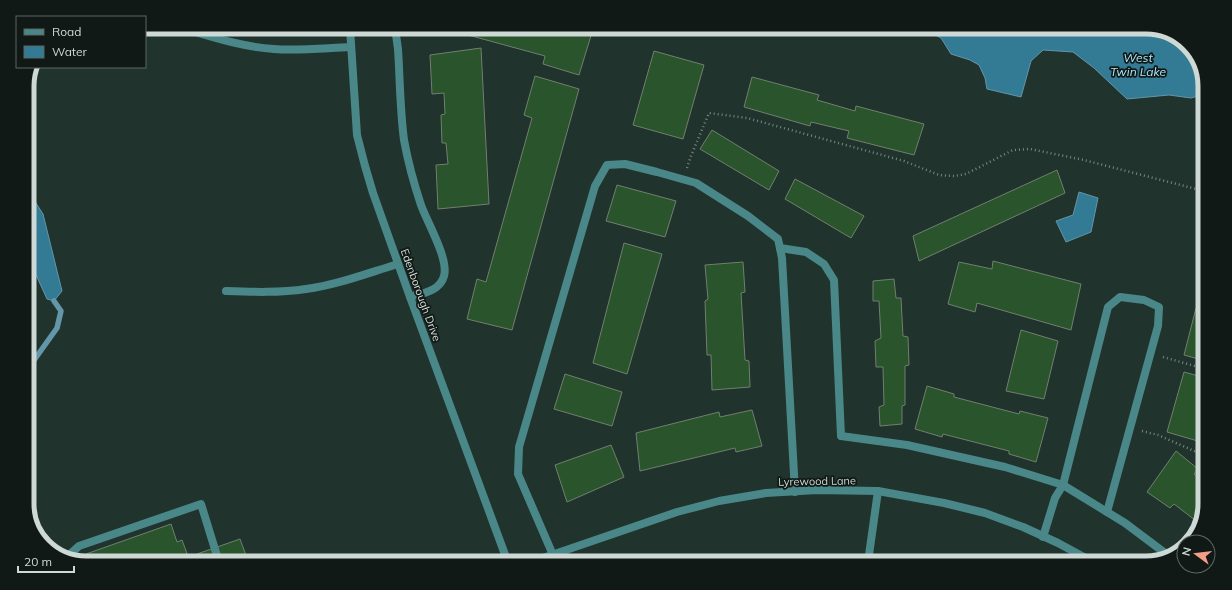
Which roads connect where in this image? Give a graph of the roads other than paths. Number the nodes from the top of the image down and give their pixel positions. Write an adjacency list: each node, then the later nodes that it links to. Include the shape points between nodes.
1 (204, 34): 4 (street, via 241,44 274,49)
2 (350, 34): 4 (street, Edenborough Drive)
3 (396, 34): 8 (street, via 404,140 423,211 445,270 438,287)
4 (351, 47): 6 (street, Edenborough Drive, via 357,135 373,193)
5 (780, 248): 9 (street, via 806,252 824,264 834,280 841,436 907,445 1005,467); 11 (street); 16 (street, via 778,239 748,216 696,183 625,164 607,165 594,186 519,448 518,474)
6 (398, 264): 7 (street, via 339,282 305,289 270,292); 8 (street, Edenborough Drive)
7 (226, 291)
8 (410, 297): 18 (street, Edenborough Drive)
9 (1063, 485): 12 (street); 12 (street, via 1108,307 1120,297 1144,300 1159,307 1158,326); 13 (street, via 1055,498)
10 (878, 491): 11 (street, Lyrewood Lane); 13 (street, Lyrewood Lane, via 985,513); 20 (street)
11 (795, 492): 16 (street, Lyrewood Lane, via 766,493 684,510)
12 (1106, 512): 14 (street)
13 (1043, 536): 21 (street, Lyrewood Lane)
14 (1165, 552)
15 (71, 553): 17 (street, via 79,546 200,504)
16 (553, 555): 19 (street, Lyrewood Lane)
17 (217, 556)
18 (506, 556)
19 (550, 556)
20 (869, 556)
21 (1082, 556)

